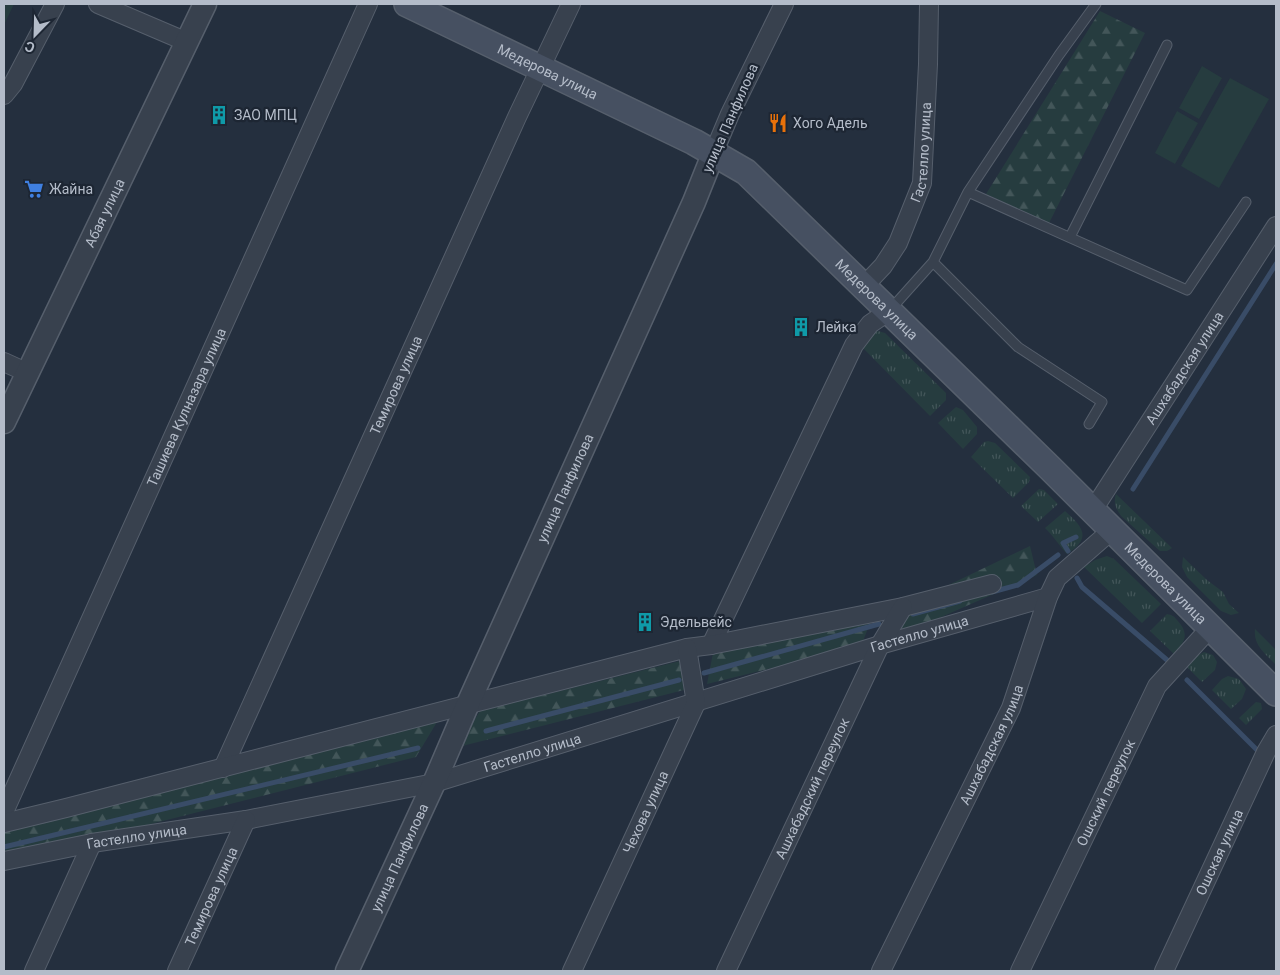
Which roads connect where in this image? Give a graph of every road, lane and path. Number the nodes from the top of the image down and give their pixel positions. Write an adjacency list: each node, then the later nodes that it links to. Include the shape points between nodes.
1 (55, 4): 13 (street, via 14,84)
2 (98, 4): 10 (street)
3 (205, 4): 10 (street, Абая улица)
4 (368, 4): 41 (street, Ташиева Кулназара улица)
5 (407, 4): 12 (main road, Медерова улица)
6 (571, 4): 12 (street, Темирова улица)
7 (784, 4): 14 (street, улица Панфилова)
8 (929, 4): 20 (street, Гастелло улица, via 922,183 898,244)
9 (1096, 4): 15 (lane)
10 (187, 42): 23 (street, Абая улица)
11 (1168, 45): 18 (lane)
12 (542, 68): 14 (main road, Медерова улица); 39 (street, Темирова улица, via 517,116)
13 (4, 95)
14 (714, 152): 20 (main road, Медерова улица, via 746,172); 37 (street, улица Панфилова)
15 (968, 192): 18 (lane); 19 (lane)
16 (1246, 202): 18 (lane, via 1187,290)
17 (1276, 226): 26 (street, Ашхабадская улица)
18 (1070, 238)
19 (933, 262): 21 (lane); 25 (lane, via 1018,347 1102,402)
20 (864, 286): 21 (main road, Медерова улица)
21 (889, 311): 26 (main road, Медерова улица); 32 (street, via 870,324 854,345)
22 (4, 362): 23 (street)
23 (28, 373): 24 (street, Абая улица)
24 (4, 422)
25 (1089, 424)
26 (1093, 510): 27 (main road, Медерова улица)
27 (1112, 530): 29 (street, Ашхабадская улица, via 1057,578); 31 (main road, Медерова улица)
28 (992, 584): 30 (street, Гастелло улица)
29 (1048, 597): 33 (street, Гастелло улица); 51 (street, Ашхабадская улица, via 1011,708)
30 (903, 607): 32 (street, Гастелло улица); 33 (street, Ашхабадский переулок)
31 (1211, 627): 35 (main road, Медерова улица); 52 (street, Ошский переулок, via 1157,686)
32 (711, 645): 34 (street, Гастелло улица)
33 (880, 645): 36 (street, Гастелло улица); 50 (street, Ашхабадский переулок)
34 (687, 648): 36 (street); 37 (street, Гастелло улица)
35 (1276, 693)
36 (696, 703): 40 (street, Гастелло улица); 49 (street, Чехова улица)
37 (467, 706): 39 (street, Гастелло улица); 40 (street, улица Панфилова)
38 (1276, 735): 53 (street, Ошская улица)
39 (223, 768): 43 (street, Гастелло улица)
40 (434, 783): 42 (street, Гастелло улица); 48 (street, улица Панфилова)
41 (4, 812)
42 (246, 820): 44 (street, Гастелло улица); 47 (street, Темирова улица)
43 (4, 823)
44 (92, 843): 45 (street, Гастелло улица); 46 (street)
45 (4, 861)
46 (34, 971)
47 (177, 971)
48 (347, 971)
49 (572, 971)
50 (726, 971)
51 (881, 971)
52 (1020, 971)
53 (1164, 971)

